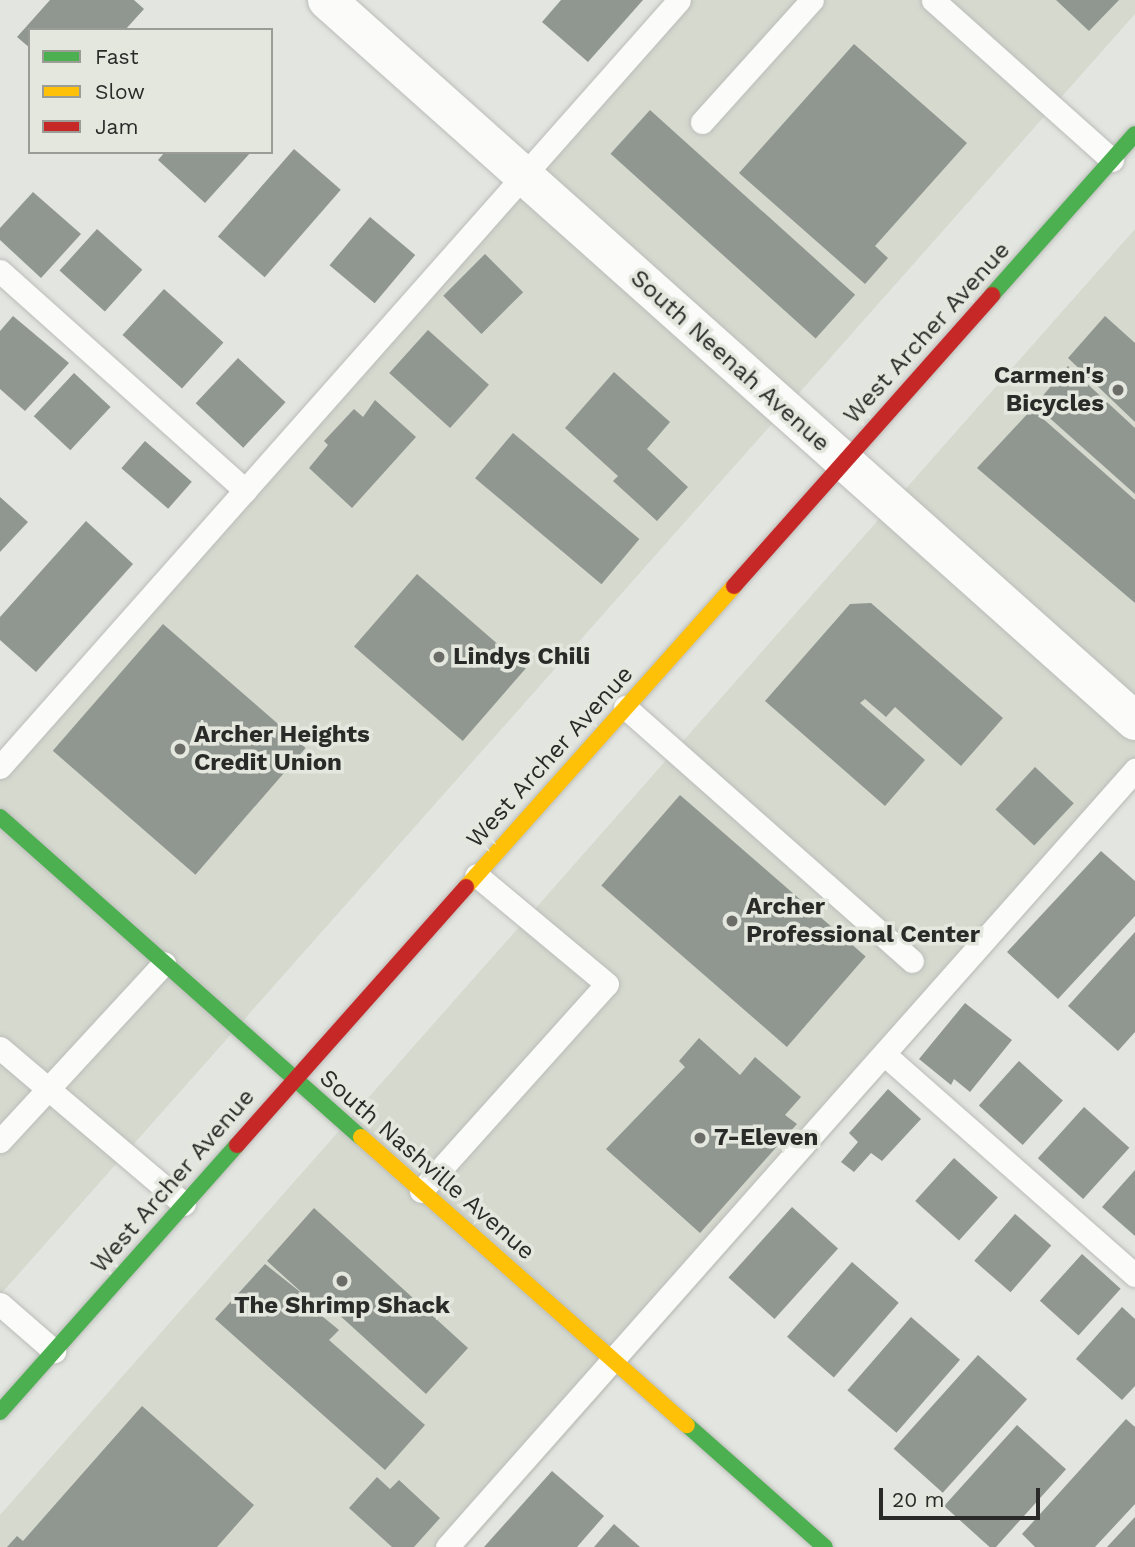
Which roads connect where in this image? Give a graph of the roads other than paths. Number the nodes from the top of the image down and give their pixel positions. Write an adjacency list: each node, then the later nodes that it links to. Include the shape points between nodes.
1 (327, 0): 8 (street, South Neenah Avenue)
2 (679, 0): 8 (lane)
3 (812, 0): 5 (lane)
4 (933, 0): 7 (lane)
5 (702, 122)
6 (1135, 134): 7 (main road, West Archer Avenue)
7 (1112, 160): 10 (main road, West Archer Avenue)
8 (524, 175): 10 (street, South Neenah Avenue); 11 (lane)
9 (0, 271): 11 (lane)
10 (842, 462): 12 (main road, West Archer Avenue); 13 (street, South Neenah Avenue)
11 (245, 490): 14 (lane)
12 (625, 707): 17 (main road, West Archer Avenue); 18 (lane)
13 (1135, 721)
14 (0, 767)
15 (1135, 770): 21 (lane)
16 (0, 817): 19 (main road, South Nashville Avenue)
17 (475, 875): 22 (main road, West Archer Avenue); 25 (lane, via 607,984)
18 (912, 961)
19 (164, 963): 22 (main road, South Nashville Avenue); 23 (lane)
20 (0, 1048): 23 (lane)
21 (884, 1054): 27 (lane); 30 (lane)
22 (294, 1079): 25 (main road, South Nashville Avenue); 26 (main road, West Archer Avenue)
23 (47, 1086): 24 (lane); 26 (lane)
24 (0, 1141)
25 (421, 1191): 30 (main road, South Nashville Avenue)
26 (184, 1204): 29 (main road, West Archer Avenue)
27 (1135, 1275)
28 (0, 1304): 29 (lane)
29 (54, 1351): 31 (main road, West Archer Avenue)
30 (612, 1360): 32 (lane); 33 (main road, South Nashville Avenue)
31 (0, 1412)
32 (447, 1547)
33 (825, 1547)

